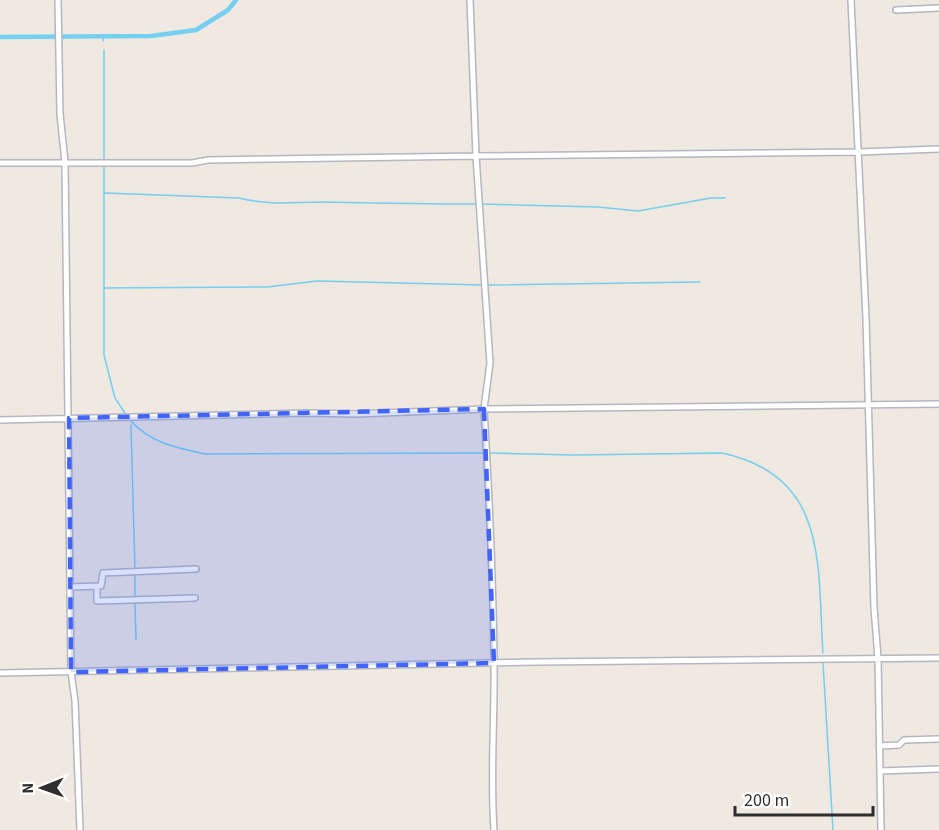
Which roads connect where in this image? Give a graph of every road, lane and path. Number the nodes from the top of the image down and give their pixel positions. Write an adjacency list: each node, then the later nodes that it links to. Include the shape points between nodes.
1 (58, 0): 9 (street)
2 (470, 0): 8 (street)
3 (852, 0): 7 (street)
4 (939, 8): 5 (street)
5 (896, 9)
6 (939, 149): 7 (street)
7 (859, 152): 8 (street); 11 (street)
8 (476, 156): 9 (street); 13 (street, via 490,363)
9 (65, 162): 10 (street); 14 (street)
10 (0, 163)
11 (869, 404): 12 (street); 13 (street); 20 (street)
12 (939, 404)
13 (484, 409): 14 (street); 22 (street)
14 (69, 418): 15 (street); 18 (street)
15 (0, 420)
16 (196, 569): 17 (street, via 103,573 101,586)
17 (97, 586): 18 (street); 19 (street, via 97,601)
18 (70, 587): 23 (street)
19 (195, 598)
20 (878, 658): 21 (street); 22 (street); 26 (street)
21 (939, 658)
22 (494, 663): 23 (street); 30 (street)
23 (71, 672): 24 (street); 29 (street)
24 (0, 673)
25 (939, 740): 26 (street, via 904,740 899,745)
26 (879, 746): 28 (street)
27 (939, 769): 28 (street)
28 (880, 771): 31 (street)
29 (80, 830)
30 (494, 830)
31 (881, 830)

